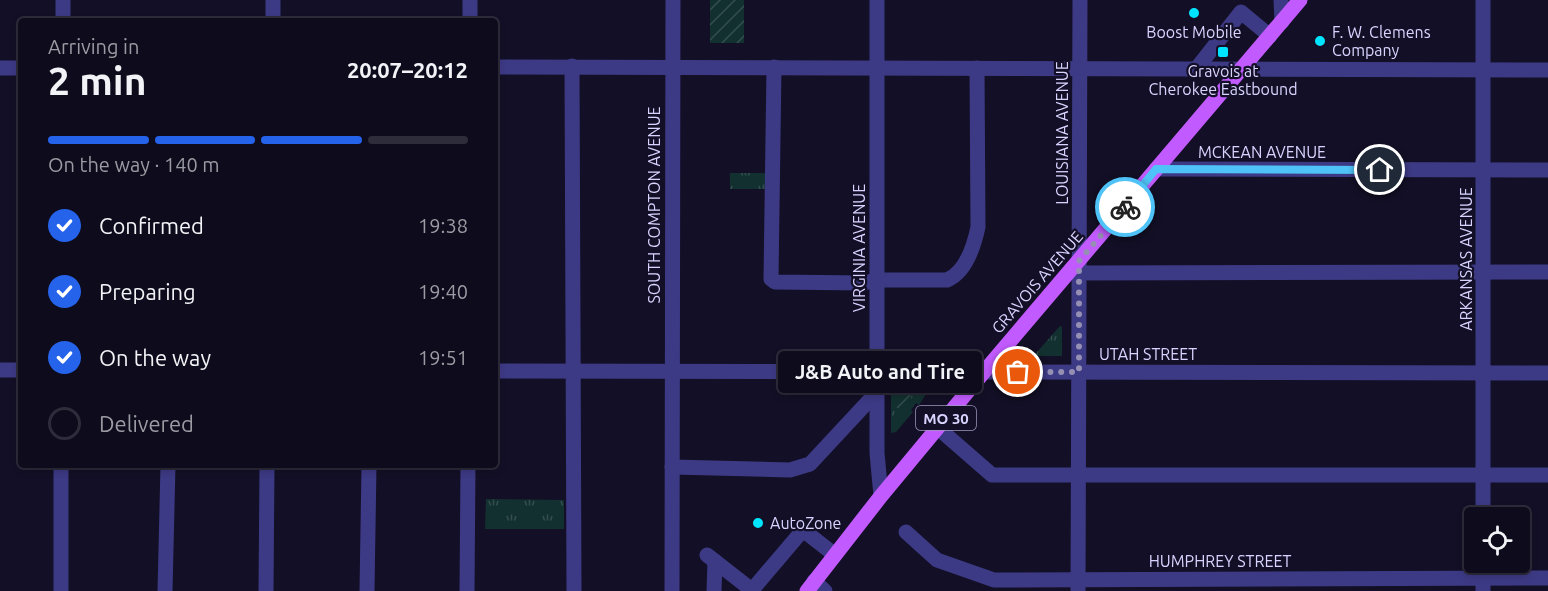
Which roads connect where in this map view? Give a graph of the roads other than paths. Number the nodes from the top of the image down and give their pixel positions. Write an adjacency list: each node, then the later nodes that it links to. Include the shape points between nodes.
1 (63, 0): 11 (street)
2 (273, 0): 12 (street)
3 (470, 0): 13 (street)
4 (673, 0): 18 (street, SOUTH COMPTON AVENUE)
5 (877, 0): 22 (street, VIRGINIA AVENUE)
6 (1080, 0): 24 (street, LOUISIANA AVENUE)
7 (1281, 0): 14 (street)
8 (1300, 0): 14 (main road, GRAVOIS AVENUE / MO 30)
9 (1483, 0): 27 (street, ARKANSAS AVENUE)
10 (1236, 6): 15 (street); 25 (street)
11 (63, 18)
12 (273, 18)
13 (470, 18)
14 (1282, 22): 15 (main road, GRAVOIS AVENUE / MO 30)
15 (1270, 36): 26 (main road, GRAVOIS AVENUE / MO 30)
16 (572, 66): 17 (street); 18 (street); 39 (street)
17 (498, 67)
18 (673, 67): 19 (street); 40 (street, SOUTH COMPTON AVENUE)
19 (774, 67): 22 (street); 35 (street, via 771,279 864,283)
20 (0, 68): 21 (street)
21 (18, 68)
22 (878, 68): 23 (street); 35 (street, VIRGINIA AVENUE)
23 (977, 68): 24 (street); 35 (street, via 978,227 972,252 946,279)
24 (1080, 68): 25 (street); 32 (street, LOUISIANA AVENUE)
25 (1197, 68): 26 (street)
26 (1243, 68): 27 (street); 29 (main road, GRAVOIS AVENUE / MO 30)
27 (1484, 69): 28 (street); 31 (street, ARKANSAS AVENUE)
28 (1548, 70)
29 (1156, 169): 31 (street, MCKEAN AVENUE); 32 (main road, GRAVOIS AVENUE / MO 30)
30 (1548, 170): 31 (street, MCKEAN AVENUE)
31 (1484, 171): 33 (street, ARKANSAS AVENUE)
32 (1079, 267): 33 (street); 42 (street, LOUISIANA AVENUE); 43 (main road, GRAVOIS AVENUE / MO 30)
33 (1484, 272): 34 (street); 44 (street, ARKANSAS AVENUE)
34 (1548, 272)
35 (876, 280): 41 (street, VIRGINIA AVENUE)
36 (0, 370): 37 (street)
37 (18, 370)
38 (498, 371): 39 (street, UTAH STREET)
39 (573, 371): 40 (street, UTAH STREET); 70 (street)
40 (672, 371): 41 (street, UTAH STREET); 48 (street, SOUTH COMPTON AVENUE)
41 (877, 372): 43 (street, UTAH STREET); 46 (street, VIRGINIA AVENUE)
42 (1079, 372): 43 (street, UTAH STREET); 44 (street, UTAH STREET); 56 (street, LOUISIANA AVENUE)
43 (983, 373): 47 (main road, GRAVOIS AVENUE / MO 30)
44 (1484, 373): 45 (street, UTAH STREET); 54 (street, ARKANSAS AVENUE)
45 (1548, 373)
46 (878, 392): 48 (street, via 810,464 801,468); 57 (street, VIRGINIA AVENUE)
47 (938, 428): 56 (street, via 992,476); 57 (main road, GRAVOIS AVENUE / MO 30)
48 (672, 467): 71 (street, SOUTH COMPTON AVENUE)
49 (62, 468): 65 (street)
50 (168, 468): 66 (street)
51 (267, 468): 67 (street)
52 (369, 468): 68 (street)
53 (468, 468): 69 (street)
54 (1483, 475): 55 (street); 56 (street); 58 (street, ARKANSAS AVENUE)
55 (1548, 475)
56 (1079, 476): 63 (street, LOUISIANA AVENUE)
57 (881, 496): 60 (main road, GRAVOIS AVENUE / MO 30)
58 (1483, 507)
59 (906, 532): 63 (street, HUMPHREY STREET, via 937,560 994,580)
60 (835, 555): 64 (main road, GRAVOIS AVENUE / MO 30); 73 (street, via 803,530)
61 (1483, 577): 62 (street, HUMPHREY STREET); 63 (street, HUMPHREY STREET)
62 (1548, 578)
63 (1078, 585)
64 (815, 588)
65 (61, 591)
66 (165, 591)
67 (266, 591)
68 (367, 591)
69 (468, 591)
70 (574, 591)
71 (672, 591)
72 (714, 591): 73 (street, via 711,558)
73 (753, 591)

